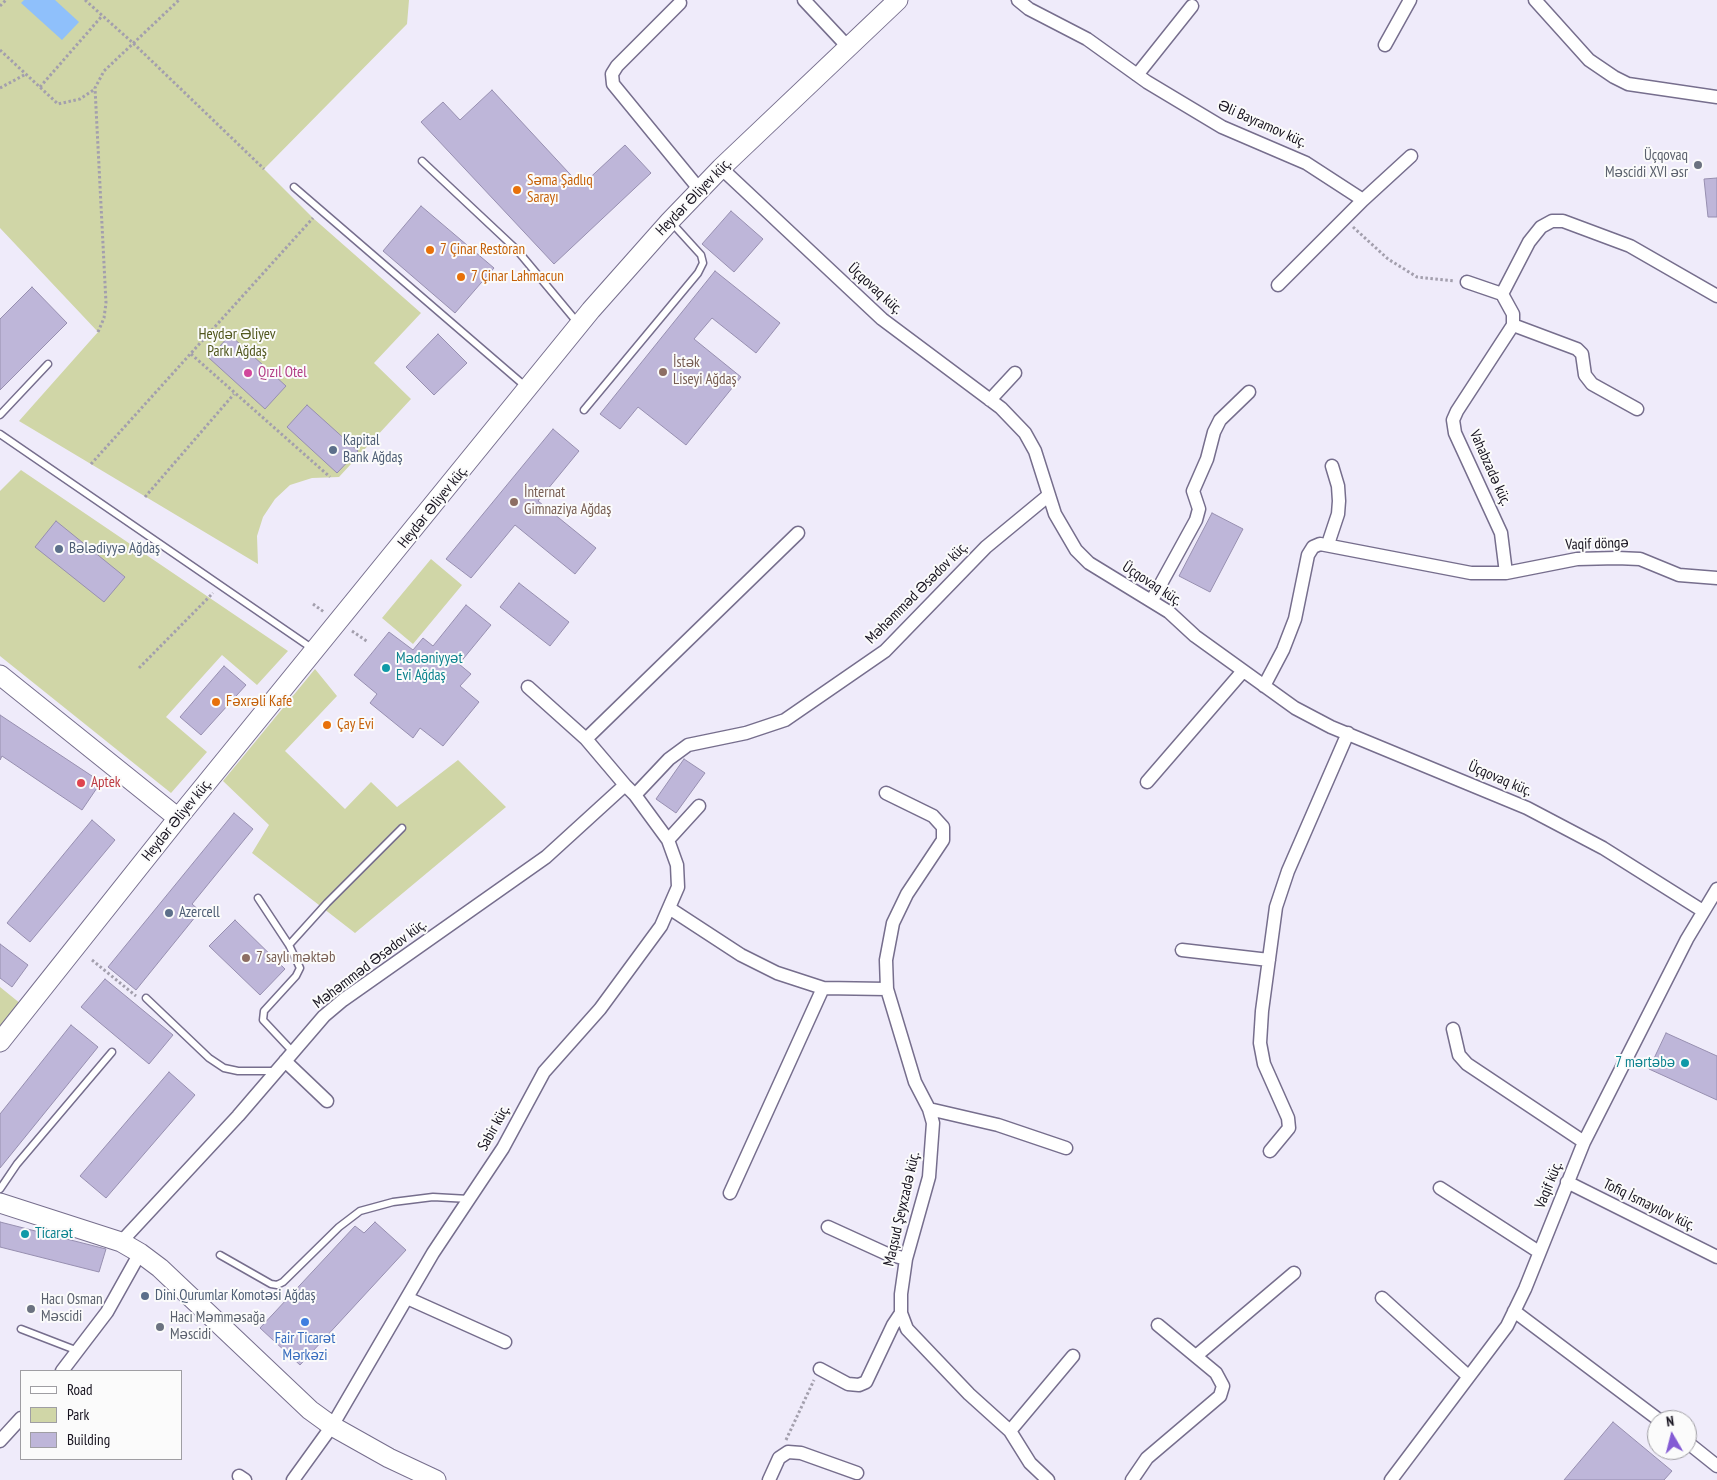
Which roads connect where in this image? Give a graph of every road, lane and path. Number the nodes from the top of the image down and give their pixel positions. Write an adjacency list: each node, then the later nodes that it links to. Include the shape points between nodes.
1 (6, 0): 10 (path)
2 (85, 0): 12 (path)
3 (179, 0): 13 (path)
4 (804, 0): 15 (street)
5 (898, 0): 15 (main road, Heydər Əliyev küç.)
6 (1018, 0): 18 (street, Əli Bayramov küç., via 1087,39)
7 (1410, 0): 14 (street)
8 (1536, 0): 22 (street, via 1589,60 1614,77 1628,84)
9 (680, 3): 28 (street, via 617,66 612,74 613,84)
10 (0, 6)
11 (1192, 6): 18 (street)
12 (102, 16): 13 (path); 19 (path)
13 (133, 43): 21 (path, via 104,70); 26 (path)
14 (1385, 45)
15 (848, 47): 25 (main road, Heydər Əliyev küç.)
16 (0, 50): 17 (path)
17 (26, 74): 19 (path); 20 (path)
18 (1137, 75): 29 (street, Əli Bayramov küç., via 1222,126 1306,163)
19 (40, 87): 21 (path, via 58,104 80,99)
20 (0, 88)
21 (95, 88): 39 (path, via 106,303)
22 (1717, 97)
23 (1411, 156): 29 (street)
24 (422, 161): 37 (lane, via 517,250)
25 (722, 168): 28 (main road, Heydər Əliyev küç.); 46 (street, Üçqovaq küç., via 882,319)
26 (264, 169)
27 (294, 188): 43 (lane)
28 (700, 190): 32 (main road, Heydər Əliyev küç.)
29 (1364, 200): 31 (street)
30 (314, 218): 40 (path)
31 (1344, 219): 33 (path, via 1388,259 1417,277); 34 (street)
32 (670, 221): 37 (main road, Heydər Əliyev küç.); 48 (lane, via 701,255 704,263)
33 (1467, 282): 35 (street)
34 (1278, 285)
35 (1502, 294): 36 (street, via 1529,242 1541,227 1557,221 1574,224 1630,246); 38 (street, via 1513,314)
36 (1717, 296)
37 (580, 325): 43 (main road, Heydər Əliyev küç.)
38 (1513, 325): 47 (street, via 1577,349 1582,354 1585,375 1592,384); 58 (street, Vahabzadə küç., via 1456,411 1454,420 1455,433 1501,533)
39 (98, 332)
40 (191, 354): 45 (path); 51 (path)
41 (48, 364): 49 (lane)
42 (1015, 373): 46 (street)
43 (528, 388): 62 (main road, Heydər Əliyev küç.)
44 (1249, 392): 61 (street, via 1220,420 1214,432 1193,491 1199,508 1196,520)
45 (234, 394): 53 (path); 55 (path)
46 (990, 400): 54 (street, Üçqovaq küç., via 1025,433 1036,451)
47 (1636, 409)
48 (584, 410)
49 (0, 415)
50 (0, 434): 60 (lane)
51 (91, 464)
52 (1332, 466): 57 (street, via 1339,501)
53 (330, 477)
54 (1049, 495): 61 (street, Üçqovaq küç., via 1054,514 1076,550 1089,564); 73 (street, Məhəmməd Əsədov küç., via 986,547 885,651 785,720 746,733 688,745 669,759)
55 (145, 497)
56 (798, 534): 69 (street)
57 (1328, 544): 58 (street, via 1471,572); 66 (street, via 1313,547 1308,554 1295,619)
58 (1506, 573): 59 (street, Vaqif döngə, via 1577,559 1617,558 1640,559 1679,575)
59 (1717, 578)
60 (221, 586): 62 (lane); 63 (path)
61 (1152, 600): 64 (street, Üçqovaq küç.)
62 (316, 651): 75 (main road, Heydər Əliyev küç.)
63 (139, 668)
64 (1243, 671): 66 (street, Üçqovaq küç.); 70 (street)
65 (0, 675): 75 (main road)
66 (1264, 686): 68 (street, Üçqovaq küç., via 1295,708)
67 (528, 688): 69 (street)
68 (1348, 734): 81 (street, Üçqovaq küç., via 1527,808 1603,848); 85 (street, via 1288,872 1276,907)
69 (586, 739): 71 (street)
70 (1147, 782)
71 (625, 785): 73 (street); 92 (street, Məhəmməd Əsədov küç., via 546,857 324,1016)
72 (886, 794): 87 (street, Maqsud Şeyxzadə küç., via 933,816 942,828 943,840 907,894 894,923 886,960)
73 (636, 795): 77 (street, Sabir küç.)
74 (699, 806): 77 (street)
75 (178, 818): 90 (main road, Heydər Əliyev küç.)
76 (402, 828): 82 (lane)
77 (668, 840): 80 (street, Sabir küç., via 677,865 678,887)
78 (1717, 889): 81 (street, Vaqif küç.)
79 (258, 898): 82 (lane)
80 (669, 908): 86 (street, via 741,955 777,974); 102 (street, Sabir küç., via 661,926 635,964 544,1072 503,1148)
81 (1703, 911): 95 (street, Vaqif küç.)
82 (289, 945): 92 (lane, via 300,968 264,1010 263,1020)
83 (1182, 950): 85 (street)
84 (92, 960): 88 (path, via 140,998)
85 (1269, 960): 97 (street, via 1260,1043 1264,1064 1288,1118 1289,1128)
86 (823, 988): 87 (street); 101 (street)
87 (887, 990): 94 (street, Maqsud Şeyxzadə küç., via 915,1082)
88 (146, 998): 92 (lane, via 209,1058 224,1068 238,1071)
89 (1453, 1029): 95 (street, via 1459,1055 1466,1064)
90 (0, 1042)
91 (112, 1052): 100 (lane)
92 (284, 1062): 93 (street); 105 (street, Məhəmməd Əsədov küç.)
93 (327, 1101)
94 (929, 1109): 96 (street, via 998,1125); 110 (street, Maqsud Şeyxzadə küç., via 933,1123 929,1177)
95 (1584, 1142): 98 (street, Vaqif küç.)
96 (1066, 1148)
97 (1270, 1151)
98 (1567, 1182): 106 (street, Vaqif küç.); 109 (street, Tofiq İsmayılov küç.)
99 (1440, 1188): 106 (street)
100 (0, 1189)
101 (730, 1193)
102 (469, 1199): 108 (lane, via 433,1197 393,1202 360,1212 340,1226 277,1285); 112 (street, Sabir küç.)
103 (0, 1203): 105 (main road)
104 (828, 1227): 110 (street)
105 (120, 1242): 107 (main road)
106 (1539, 1252): 114 (street, Vaqif küç.)
107 (140, 1253): 119 (street, via 112,1304); 127 (main road, via 160,1268 281,1384)
108 (220, 1254)
109 (1717, 1257)
110 (906, 1259): 115 (street, Maqsud Şeyxzadə küç.)
111 (1294, 1273): 121 (street)
112 (407, 1298): 118 (street); 127 (street, Sabir küç.)
113 (1382, 1298): 124 (street)
114 (1514, 1311): 124 (street, Vaqif küç., via 1507,1326); 125 (street)
115 (901, 1313): 122 (street, via 866,1382 848,1384); 128 (street, via 908,1328 969,1394)
116 (1158, 1325): 121 (street)
117 (20, 1329): 119 (lane)
118 (505, 1342)
119 (78, 1351): 123 (street)
120 (1073, 1356): 128 (street)
121 (1196, 1356): 138 (street, via 1216,1372 1223,1386 1220,1396 1147,1458)
122 (820, 1369): 131 (path, via 786,1435)
123 (63, 1370)
124 (1468, 1376): 139 (street, Vaqif küç.)
125 (1647, 1411)
126 (20, 1419): 129 (street)
127 (332, 1426): 134 (street, Sabir küç.); 135 (main road)
128 (1010, 1431): 137 (street, via 1030,1463)
129 (0, 1441)
130 (1697, 1450): 132 (street)
131 (788, 1452): 133 (street, via 801,1452); 136 (street, via 779,1458)
132 (1717, 1466)
133 (857, 1473)
134 (293, 1480)
135 (436, 1480)
136 (769, 1480)
137 (1048, 1480)
138 (1132, 1480)
139 (1391, 1480)

